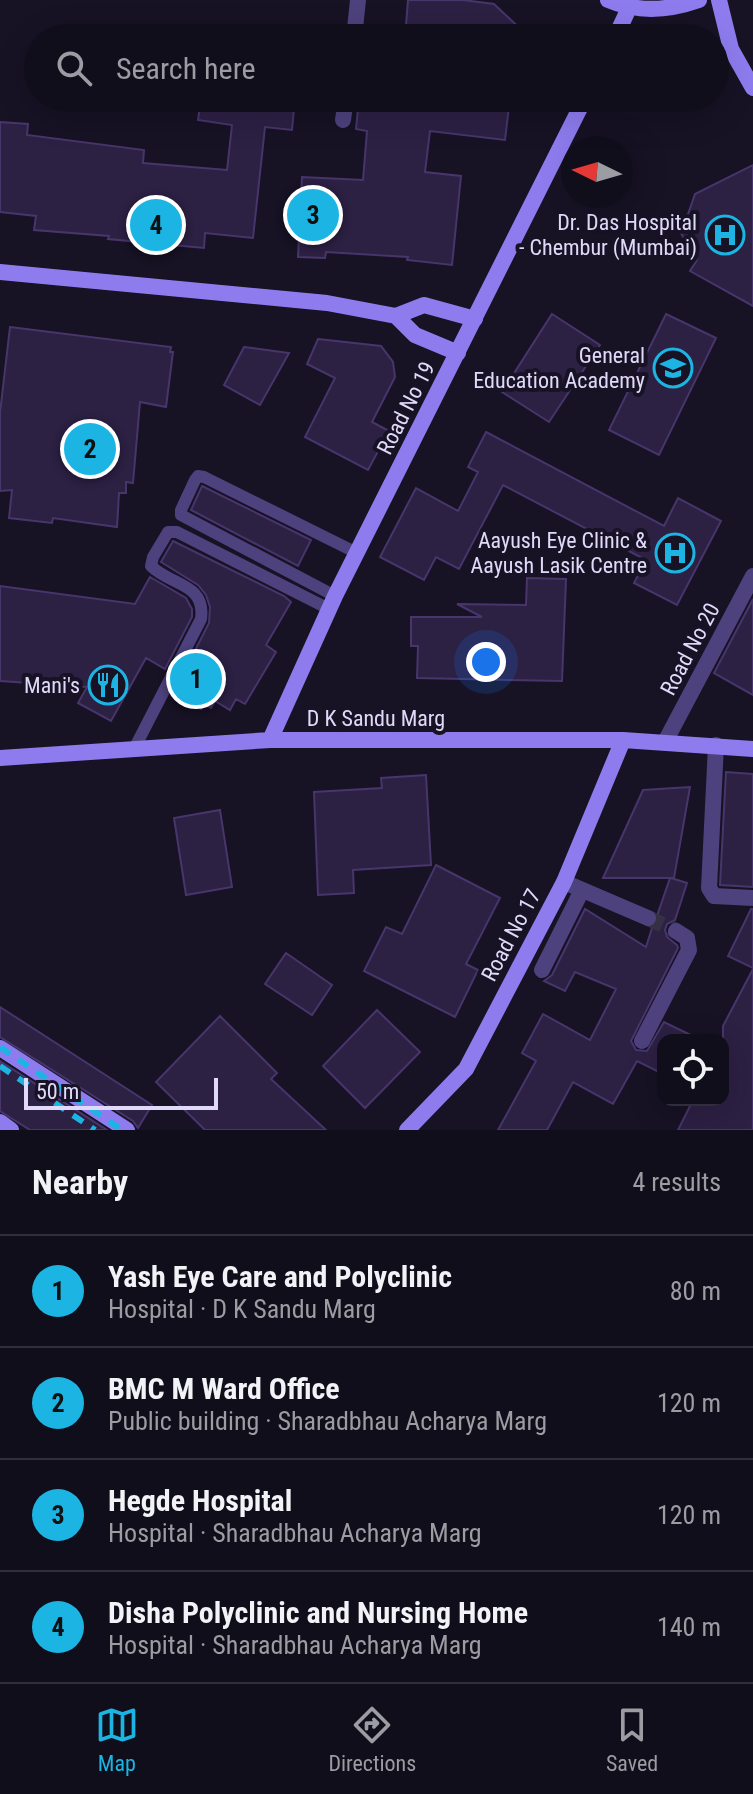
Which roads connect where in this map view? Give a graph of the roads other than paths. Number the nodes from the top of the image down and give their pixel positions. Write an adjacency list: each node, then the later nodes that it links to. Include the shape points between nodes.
1 (358, 0): 6 (street)
2 (608, 0): 5 (main road)
3 (699, 0): 5 (main road, via 649,11)
4 (719, 0): 8 (main road)
5 (629, 8): 7 (main road)
6 (355, 24)
7 (622, 24)
8 (725, 24)
9 (729, 41): 10 (main road)
10 (753, 88)
11 (344, 112): 13 (street)
12 (578, 112): 16 (main road, Road No 19)
13 (343, 120)
14 (0, 272): 15 (main road, via 327,303)
15 (396, 316): 16 (main road, via 424,305); 17 (main road, via 415,335)
16 (475, 319): 17 (main road, Road No 19)
17 (458, 353): 18 (main road, Road No 19)
18 (357, 553): 20 (main road, Road No 19); 20 (lane, via 204,477 195,480 181,515)
19 (753, 576): 23 (street, Road No 20)
20 (332, 602): 21 (main road, Road No 19); 25 (lane, via 168,532 151,566 196,593 201,619)
21 (270, 740): 22 (main road, D K Sandu Marg); 25 (main road, D K Sandu Marg)
22 (623, 740): 23 (main road, D K Sandu Marg); 28 (main road, Road No 17)
23 (665, 742): 24 (main road, D K Sandu Marg)
24 (716, 745): 26 (main road, D K Sandu Marg); 30 (street, via 709,888 714,896)
25 (134, 749): 27 (main road, D K Sandu Marg)
26 (753, 749)
27 (0, 758)
28 (564, 882): 29 (street); 32 (main road, Road No 17)
29 (582, 890): 31 (street); 34 (street)
30 (753, 898)
31 (648, 918)
32 (542, 924): 34 (street); 41 (main road, Road No 17, via 466,1069)
33 (676, 931): 36 (street, via 687,938 689,950)
34 (561, 932): 35 (street)
35 (542, 970)
36 (642, 1041)
37 (0, 1048): 40 (main road)
38 (0, 1122): 39 (main road)
39 (11, 1130)
40 (127, 1130)
41 (407, 1130)

